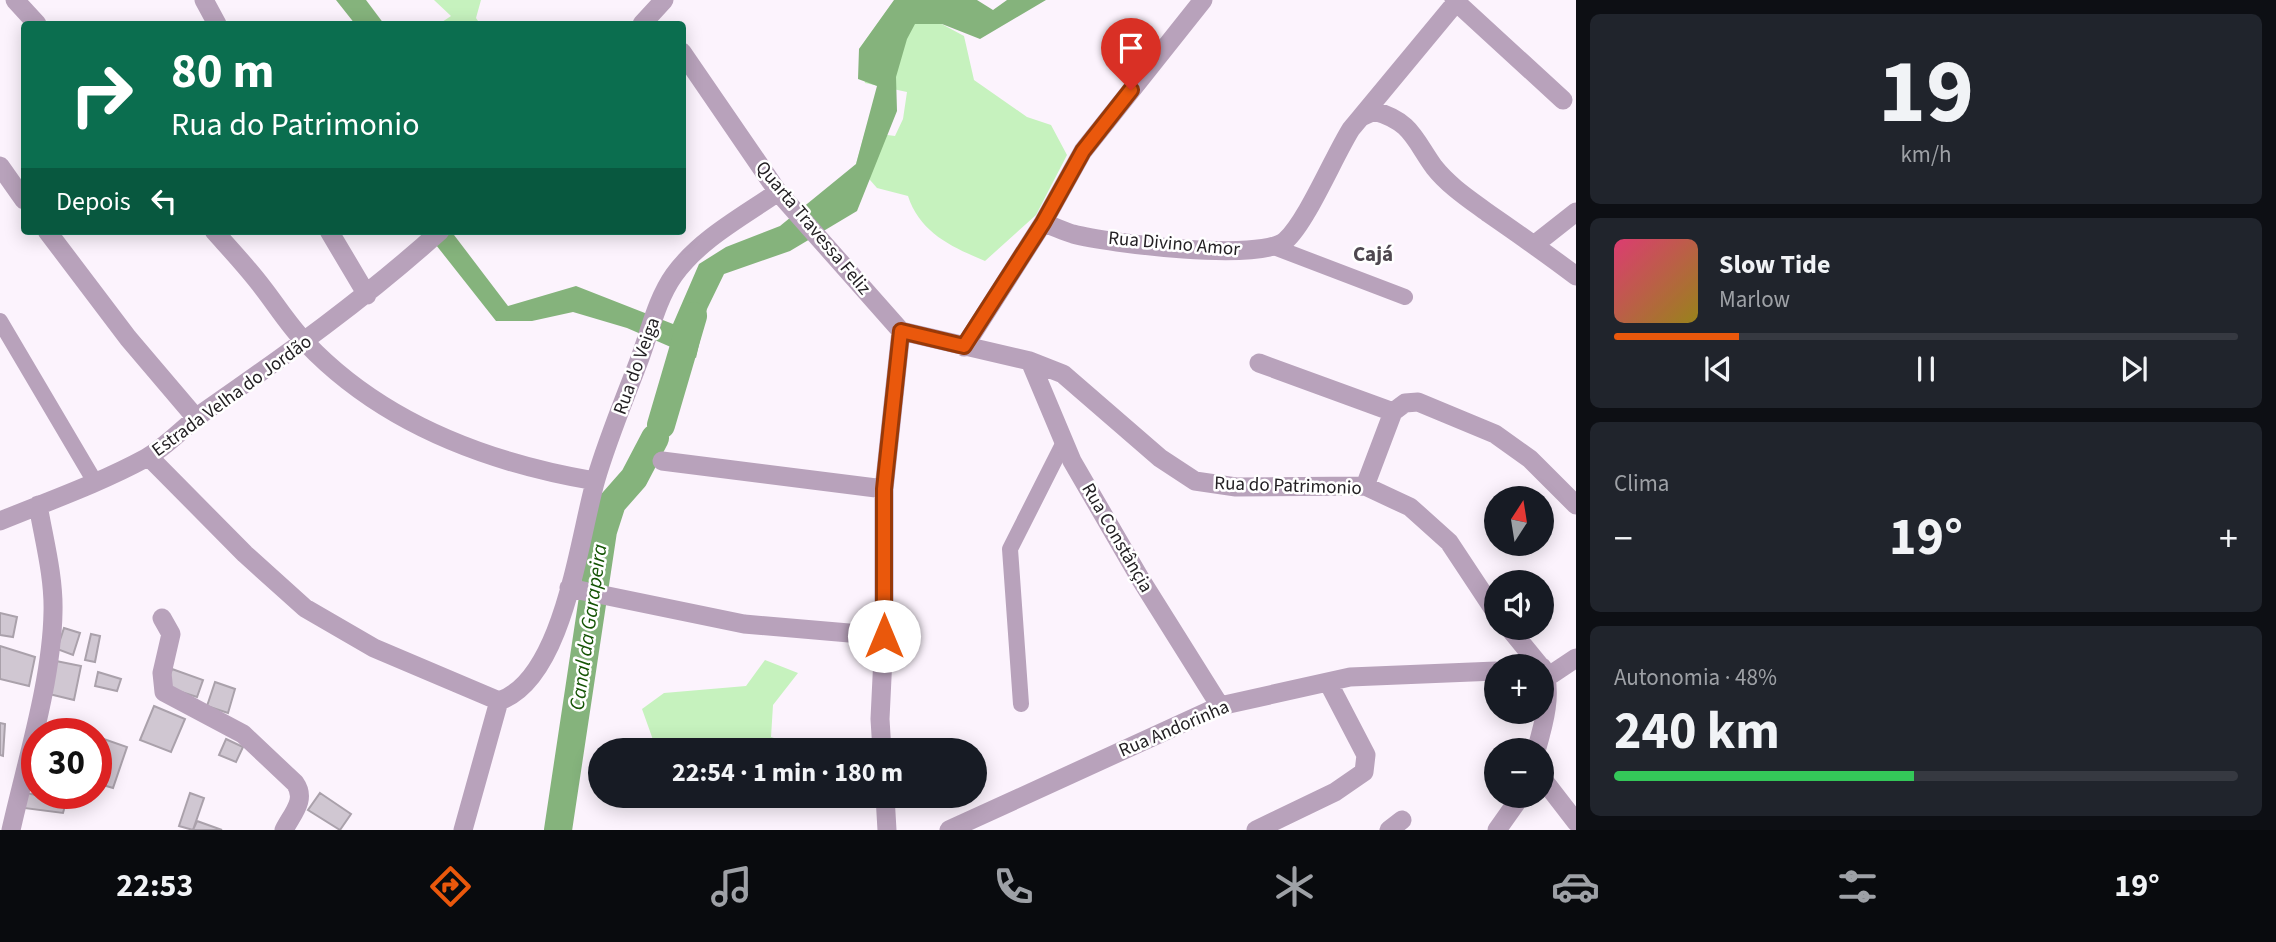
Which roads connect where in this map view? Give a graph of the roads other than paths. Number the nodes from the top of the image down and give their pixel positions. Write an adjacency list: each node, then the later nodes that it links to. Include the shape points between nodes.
1 (15, 0): 5 (street)
2 (204, 0): 6 (street)
3 (1203, 0): 14 (street, via 1083,151)
4 (1456, 1): 8 (street); 9 (street)
5 (34, 21)
6 (215, 21)
7 (686, 58): 11 (street, Quarta Travessa Feliz)
8 (1563, 100)
9 (1361, 117): 19 (street, via 1374,111 1405,125 1454,188); 20 (street, via 1302,218 1286,241)
10 (0, 166): 12 (street)
11 (778, 192): 25 (street, Quarta Travessa Feliz); 35 (street, Rua do Veiga, via 704,242 673,276)
12 (21, 196)
13 (1576, 212): 19 (street)
14 (1043, 223): 20 (street, Rua Divino Amor, via 1074,234 1151,245 1212,251); 27 (street)
15 (50, 235): 31 (street)
16 (217, 235): 26 (street)
17 (331, 235): 22 (street)
18 (435, 235): 22 (street, Estrada Velha do Jordão)
19 (1534, 245): 21 (street)
20 (1274, 247): 23 (lane)
21 (1576, 276)
22 (367, 295): 26 (street, Estrada Velha do Jordão)
23 (1405, 297)
24 (0, 321): 36 (lane)
25 (901, 331): 27 (street, Rua do Patrimonio); 38 (street)
26 (305, 342): 31 (street, Estrada Velha do Jordão); 35 (street, via 376,402 409,421 505,461)
27 (964, 346): 28 (street, Rua do Patrimonio)
28 (1030, 361): 32 (street, Rua Constânçia); 37 (street, Rua do Patrimonio, via 1063,374 1160,458 1195,481 1236,487)
29 (1259, 363): 30 (street)
30 (1393, 412): 37 (street); 40 (street, via 1405,403 1418,402 1495,434 1531,459)
31 (196, 418): 33 (street, Estrada Velha do Jordão)
32 (1064, 442): 53 (lane, via 1010,549); 54 (street, Rua Constânçia, via 1141,580)
33 (149, 457): 36 (street, Estrada Velha do Jordão); 52 (street, via 305,608 374,648)
34 (662, 461): 38 (street)
35 (595, 481): 42 (street, Rua do Veiga)
36 (95, 482): 39 (street, Estrada Velha do Jordão)
37 (1365, 486): 43 (street, Rua do Patrimonio, via 1410,507 1449,542)
38 (884, 489): 45 (street)
39 (38, 505): 41 (street, Estrada Velha do Jordão); 60 (street, via 53,615 47,668)
40 (1576, 505)
41 (0, 521)
42 (569, 588): 45 (street, via 744,624); 52 (street, Rua do Veiga, via 549,650 519,689)
43 (1484, 595)
44 (162, 618): 61 (street, via 171,634 162,673 164,692 243,734 295,783 300,802)
45 (884, 636): 55 (street)
46 (1519, 640): 47 (street)
47 (1530, 654)
48 (1576, 657): 49 (street)
49 (1554, 666)
50 (1484, 671): 51 (street, Rua Andorinha, via 1350,677)
51 (1328, 682): 54 (street, Rua Andorinha); 65 (street, via 1366,755 1364,772 1335,792)
52 (499, 701): 62 (street)
53 (1021, 704)
54 (1220, 706): 64 (street, Rua Andorinha)
55 (881, 738)
56 (1554, 794): 59 (street)
57 (886, 808): 63 (street)
58 (1513, 808): 66 (street)
59 (1576, 822)
60 (11, 830)
61 (284, 830)
62 (463, 830)
63 (887, 830)
64 (949, 830)
65 (1256, 830)
66 (1497, 830)

